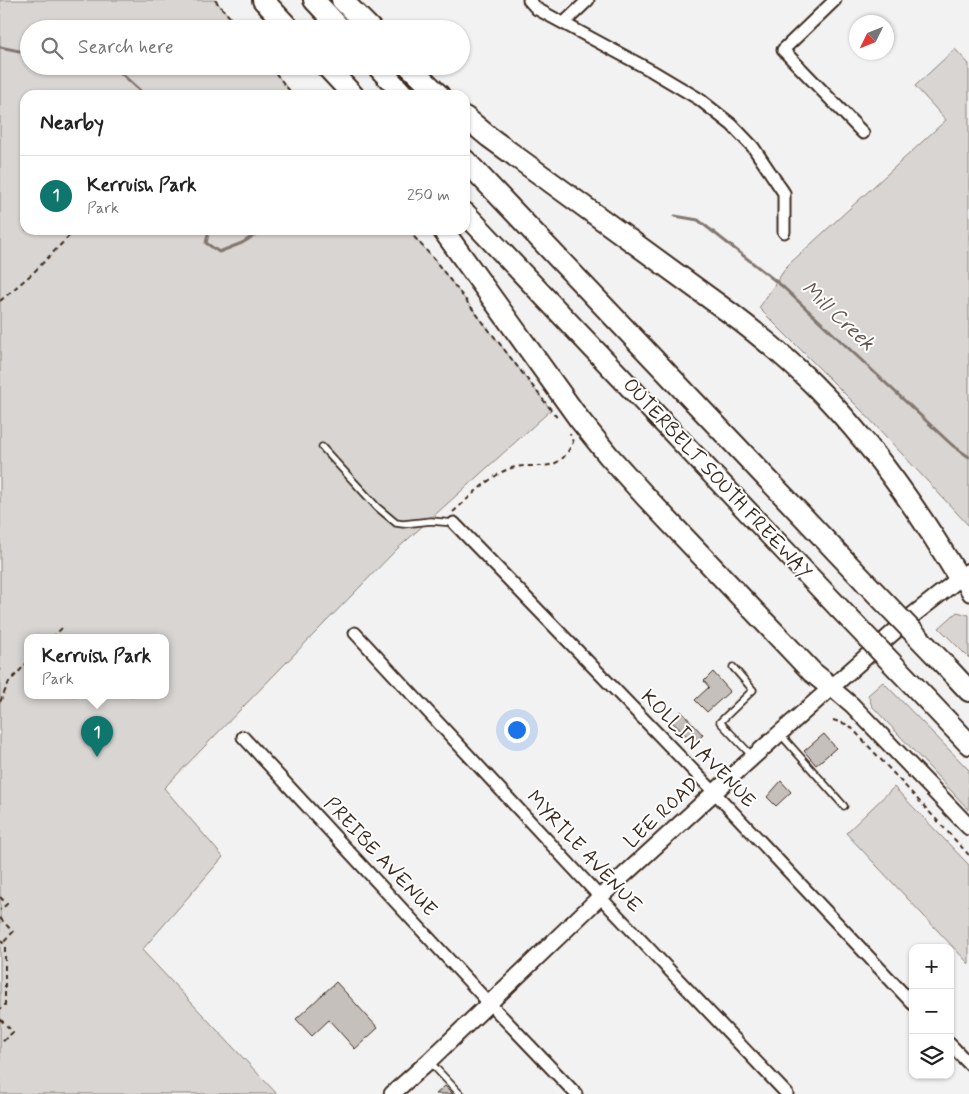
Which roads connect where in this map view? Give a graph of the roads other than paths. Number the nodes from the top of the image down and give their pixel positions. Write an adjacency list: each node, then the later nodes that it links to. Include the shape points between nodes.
1 (263, 0): 7 (highway)
2 (314, 0): 8 (highway)
3 (342, 0): 9 (highway)
4 (529, 0): 10 (street, via 537,9)
5 (588, 0): 10 (street)
6 (835, 0): 20 (street, via 783,50)
7 (282, 20)
8 (333, 20)
9 (362, 20)
10 (565, 22): 23 (street, via 699,99 732,125 753,147 784,193)
11 (325, 75): 15 (highway)
12 (334, 75): 16 (highway)
13 (385, 75): 17 (highway)
14 (418, 75): 18 (highway)
15 (336, 90)
16 (348, 90)
17 (399, 90)
18 (434, 90)
19 (470, 122): 27 (highway, via 730,313 794,366 874,454)
20 (863, 133)
21 (470, 165): 31 (highway, OUTERBELT SOUTH FREEWAY, bridge)
22 (470, 218): 34 (highway, OUTERBELT SOUTH FREEWAY, bridge)
23 (784, 232)
24 (447, 235): 30 (highway, via 608,455 812,672)
25 (322, 447): 26 (lane, via 396,523)
26 (454, 523): 36 (street, KOLLIN AVENUE)
27 (966, 581): 30 (main road, LEE ROAD, via 907,621)
28 (354, 633): 39 (street, MYRTLE AVENUE)
29 (733, 668): 35 (lane, via 753,690 720,722)
30 (832, 688): 32 (main road, LEE ROAD); 38 (main road)
31 (969, 691)
32 (780, 733): 35 (main road, LEE ROAD); 37 (lane)
33 (243, 737): 41 (street, PREIBE AVENUE)
34 (969, 744)
35 (752, 757): 36 (main road, LEE ROAD)
36 (714, 792): 39 (main road, LEE ROAD); 40 (street, KOLLIN AVENUE)
37 (844, 806)
38 (969, 827)
39 (600, 897): 41 (main road, LEE ROAD); 48 (street, MYRTLE AVENUE)
40 (909, 1000)
41 (489, 1003): 43 (main road, LEE ROAD); 47 (street, PREIBE AVENUE)
42 (954, 1048): 44 (street)
43 (429, 1061): 45 (main road, LEE ROAD); 46 (lane)
44 (969, 1064)
45 (392, 1094)
46 (460, 1094)
47 (576, 1094)
48 (787, 1094)

